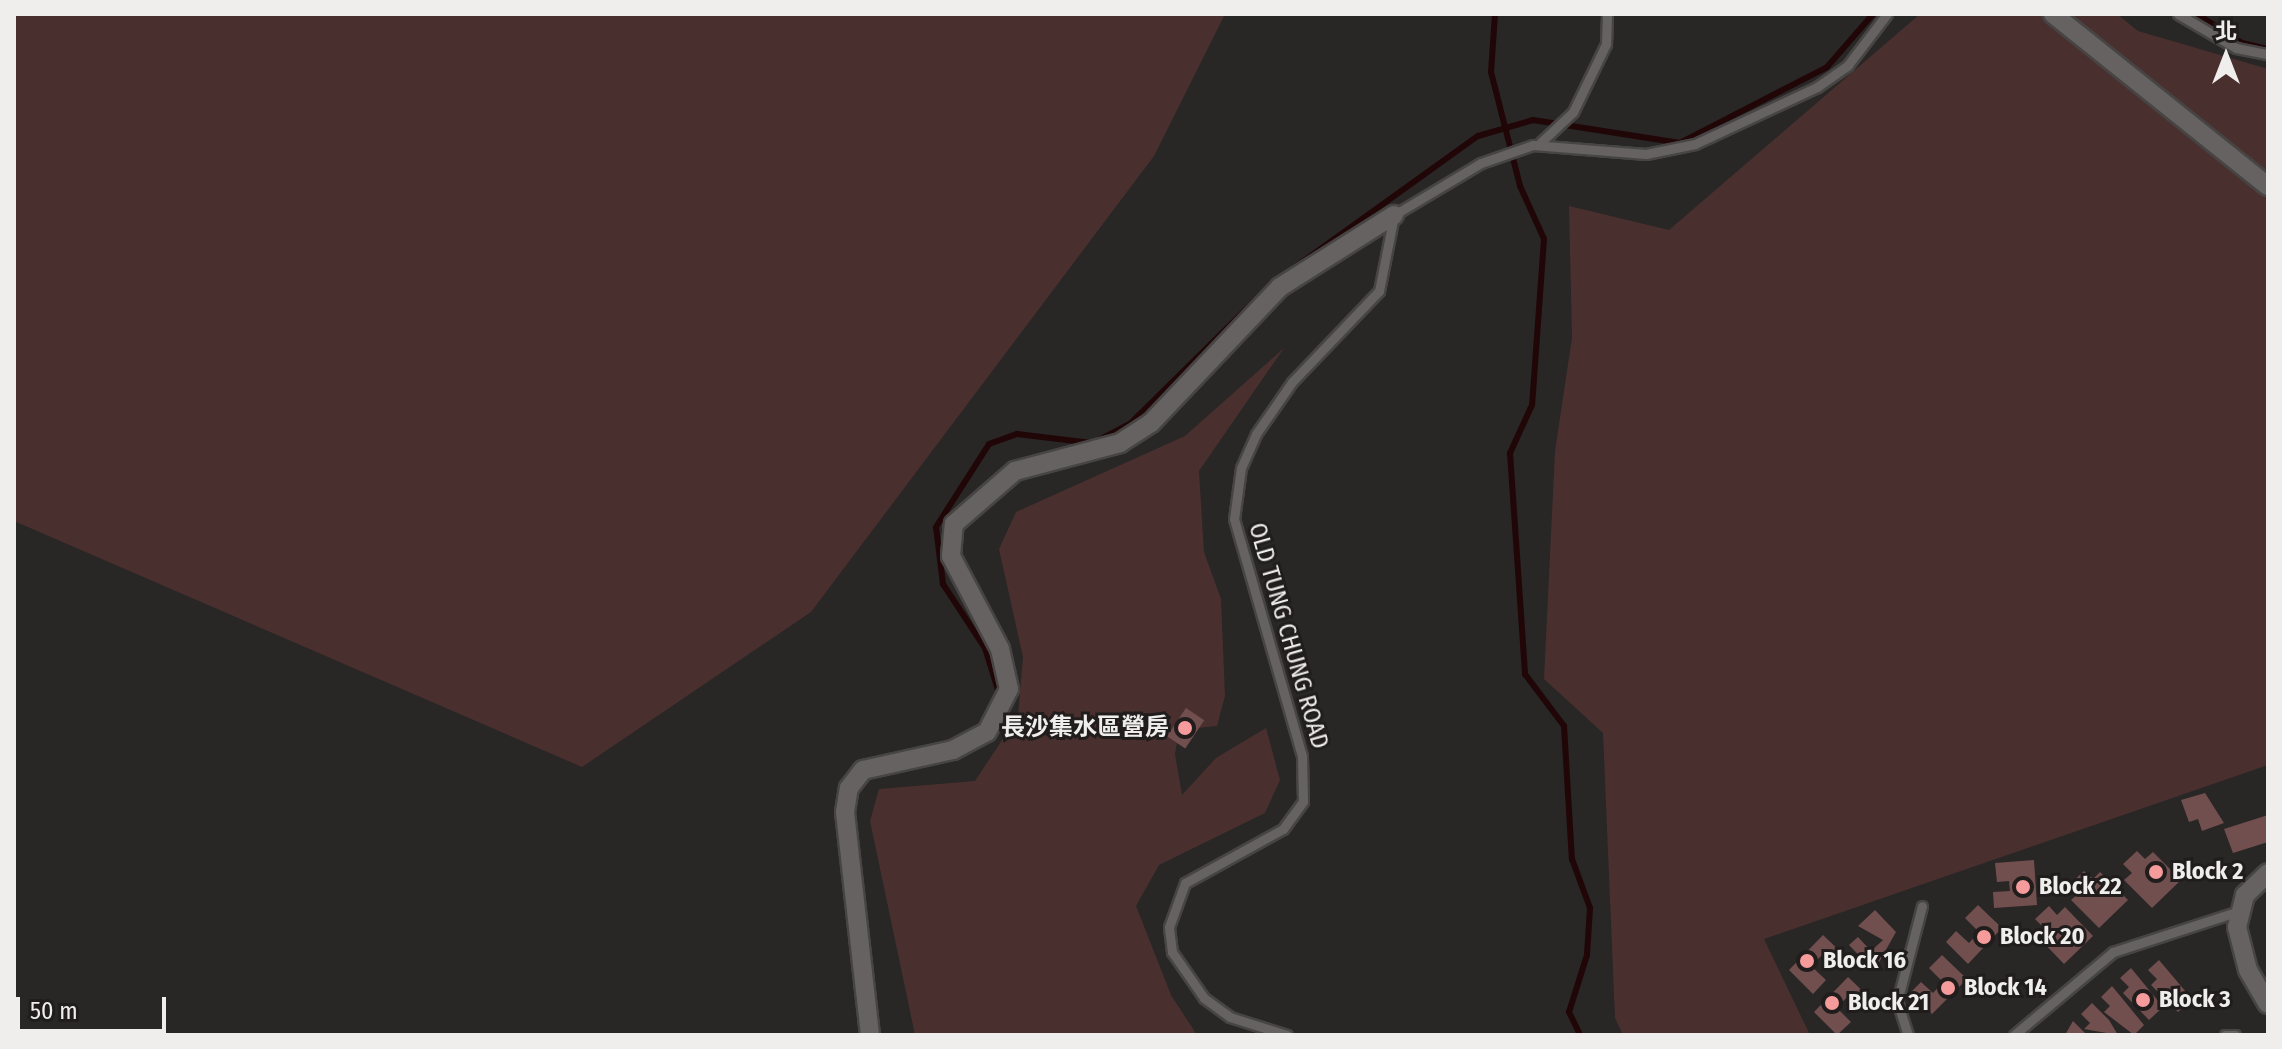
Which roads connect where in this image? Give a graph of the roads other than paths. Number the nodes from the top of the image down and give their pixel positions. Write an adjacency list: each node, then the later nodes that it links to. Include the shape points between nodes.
1 (1607, 14): 6 (lane, via 1606,44 1573,112 1553,138)
2 (1887, 14): 6 (lane, via 1848,65 1817,87 1695,144 1646,154)
3 (2053, 14): 7 (street)
4 (2178, 14): 5 (lane, via 2236,48)
5 (2268, 54)
6 (1529, 147): 8 (lane, via 1498,157)
7 (2268, 186)
8 (1394, 215): 13 (street, via 1280,287 1151,423 1120,443 1015,471 976,498 954,524 951,556 1000,649 1009,689 987,732 953,750 863,770 849,788 845,812); 14 (lane, OLD TUNG CHUNG ROAD, via 1379,291 1275,403 1234,494 1234,519 1302,756 1303,801 1283,829 1185,883 1172,906 1172,952 1204,998 1230,1017)
9 (2268, 873): 11 (street)
10 (1922, 906): 15 (lane, via 1897,1002)
11 (2239, 911): 12 (street, via 2248,970); 16 (lane, via 2113,952)
12 (2268, 1004)
13 (870, 1035)
14 (1287, 1035)
15 (1908, 1035)
16 (2014, 1035)
17 (2225, 1035): 18 (lane)
18 (2235, 1035)

